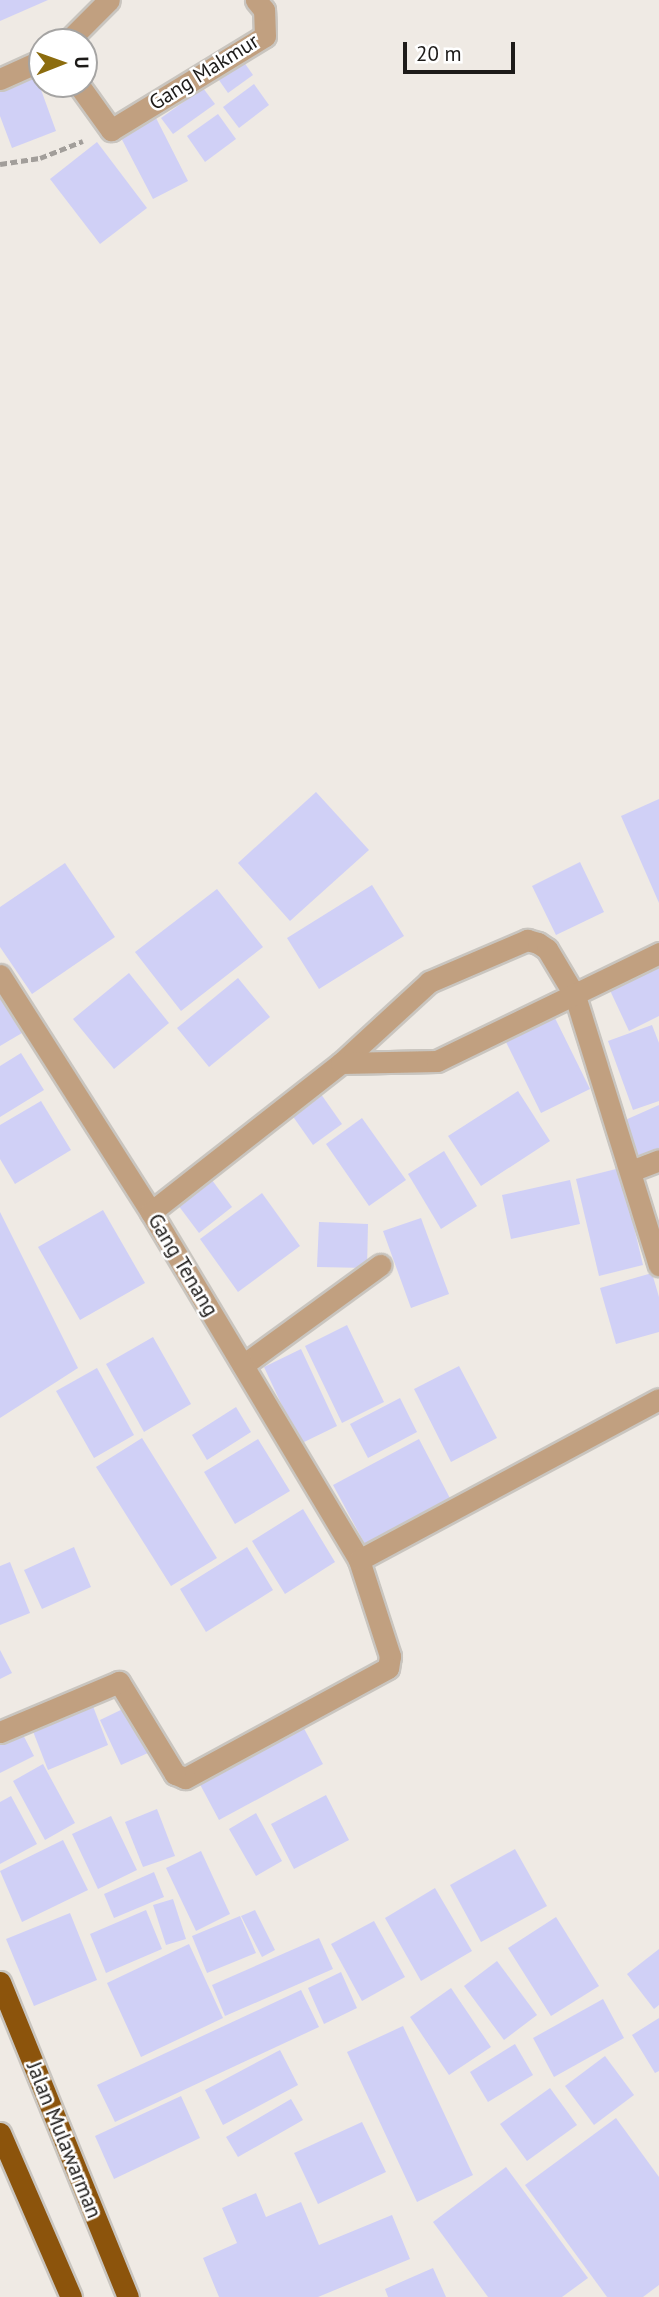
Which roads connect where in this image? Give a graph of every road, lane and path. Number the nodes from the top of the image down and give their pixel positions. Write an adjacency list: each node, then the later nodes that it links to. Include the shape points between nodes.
1 (109, 0): 3 (street)
2 (256, 0): 7 (street, Gang Makmur, via 264,10 265,36)
3 (81, 28)
4 (28, 66): 5 (street)
5 (0, 79)
6 (88, 98): 7 (street)
7 (111, 130): 8 (path, via 40,158)
8 (0, 164)
9 (659, 953): 11 (street)
10 (0, 975): 15 (street, Gang Tenang)
11 (575, 996): 12 (street, via 488,1033 437,1061); 12 (street, via 547,949 527,940 429,982); 14 (street)
12 (341, 1063): 15 (street)
13 (659, 1160): 14 (street)
14 (631, 1171): 17 (street)
15 (151, 1212): 18 (street, Gang Tenang)
16 (380, 1265): 18 (street)
17 (659, 1265)
18 (243, 1365): 20 (street, Gang Tenang)
19 (659, 1399): 20 (street)
20 (359, 1560): 21 (street, Gang Tenang, via 390,1656 388,1668 185,1779 175,1774 119,1682)
21 (0, 1732)
22 (0, 1982): 25 (highway, Jalan Mulawarman)
23 (0, 2133): 24 (highway)
24 (71, 2297)
25 (128, 2297)

